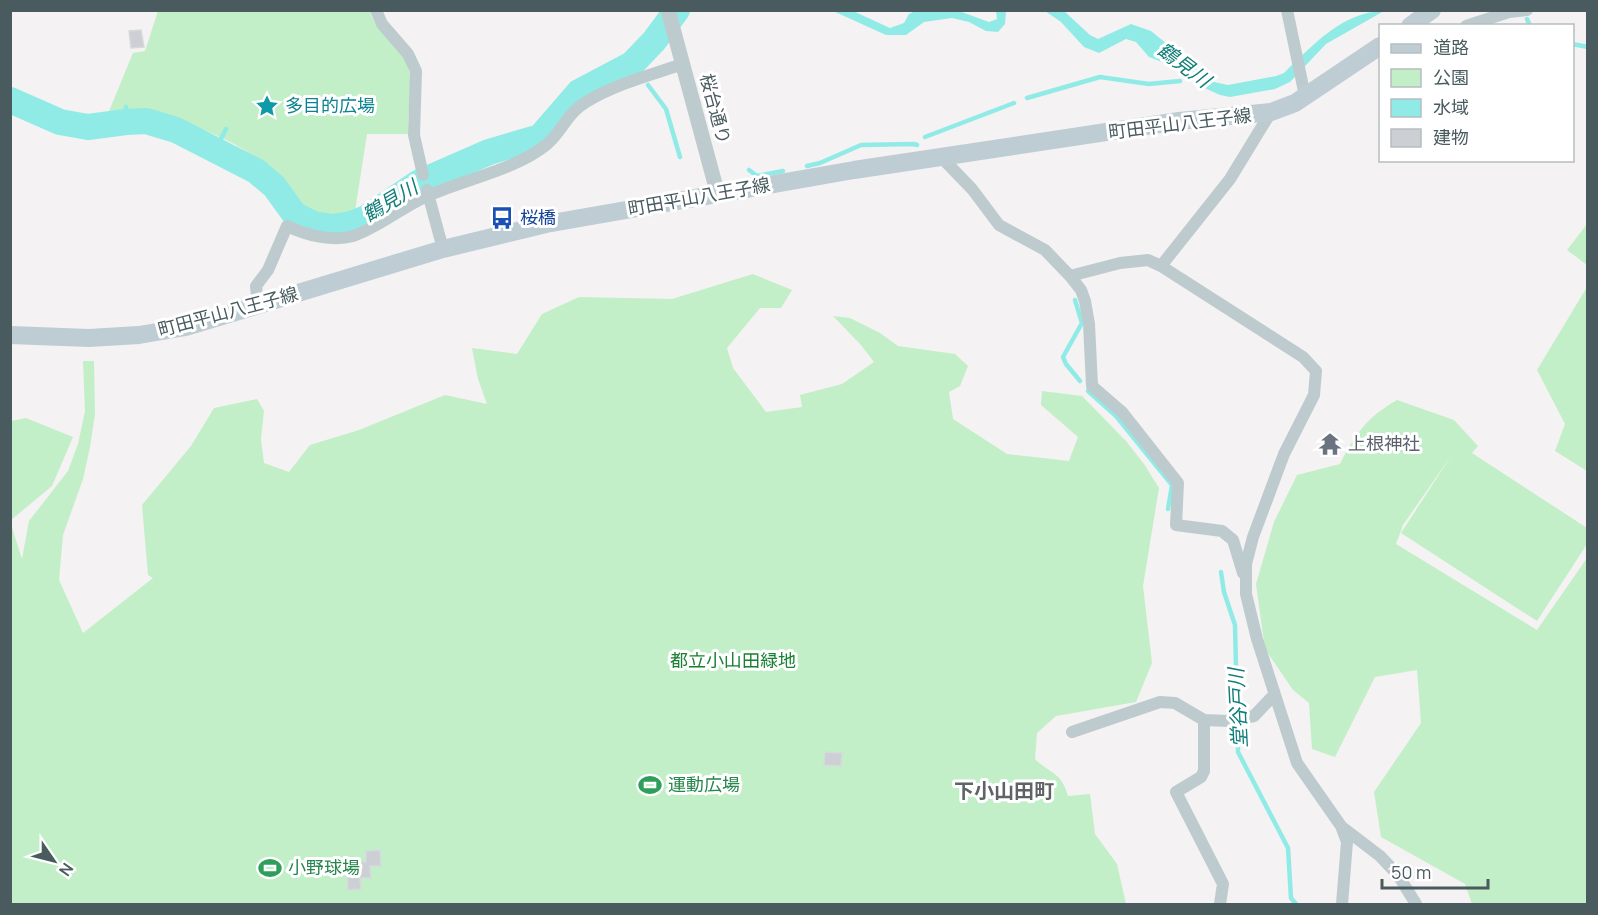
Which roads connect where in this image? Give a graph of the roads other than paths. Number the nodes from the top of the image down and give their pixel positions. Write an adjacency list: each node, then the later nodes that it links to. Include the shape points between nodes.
1 (376, 10): 13 (street, via 416,70 414,135)
2 (668, 10): 9 (street, 桜台通り)
3 (1287, 10): 10 (street)
4 (1432, 10): 6 (main road)
5 (1527, 10): 7 (street)
6 (1413, 24)
7 (1472, 24)
8 (1379, 47): 10 (main road, 町田平山八王子線)
9 (683, 64): 14 (street, via 637,78 584,104 568,117 548,144 525,159); 15 (street, 桜台通り)
10 (1305, 96): 11 (main road, 町田平山八王子線)
11 (1271, 112): 12 (main road, 町田平山八王子線, via 1179,121); 17 (street, via 1230,178)
12 (941, 157): 15 (main road, 町田平山八王子線); 18 (street, via 999,225 1045,250)
13 (423, 175)
14 (428, 193): 16 (street); 19 (street, via 352,236 315,236 287,226 268,270 256,286)
15 (718, 195): 16 (main road, 町田平山八王子線, via 546,224)
16 (443, 249): 19 (main road, 町田平山八王子線)
17 (1161, 266): 18 (street, via 1148,260 1138,261); 21 (street, via 1303,357 1316,371 1314,394 1284,454 1253,537)
18 (1070, 276): 21 (street, via 1085,301 1092,386 1122,412 1178,483 1176,525 1222,531 1233,540)
19 (258, 305): 20 (main road, 町田平山八王子線, via 186,327 139,335)
20 (10, 335)
21 (1245, 583): 22 (street, via 1250,616)
22 (1274, 695): 23 (street, via 1249,718); 25 (street, via 1297,764)
23 (1204, 720): 24 (street, via 1175,703 1160,702); 26 (street, via 1204,771 1176,792 1223,884)
24 (1072, 732)
25 (1341, 826): 27 (street, via 1347,842); 28 (street, via 1380,856)
26 (1220, 904)
27 (1342, 904)
28 (1416, 904)

